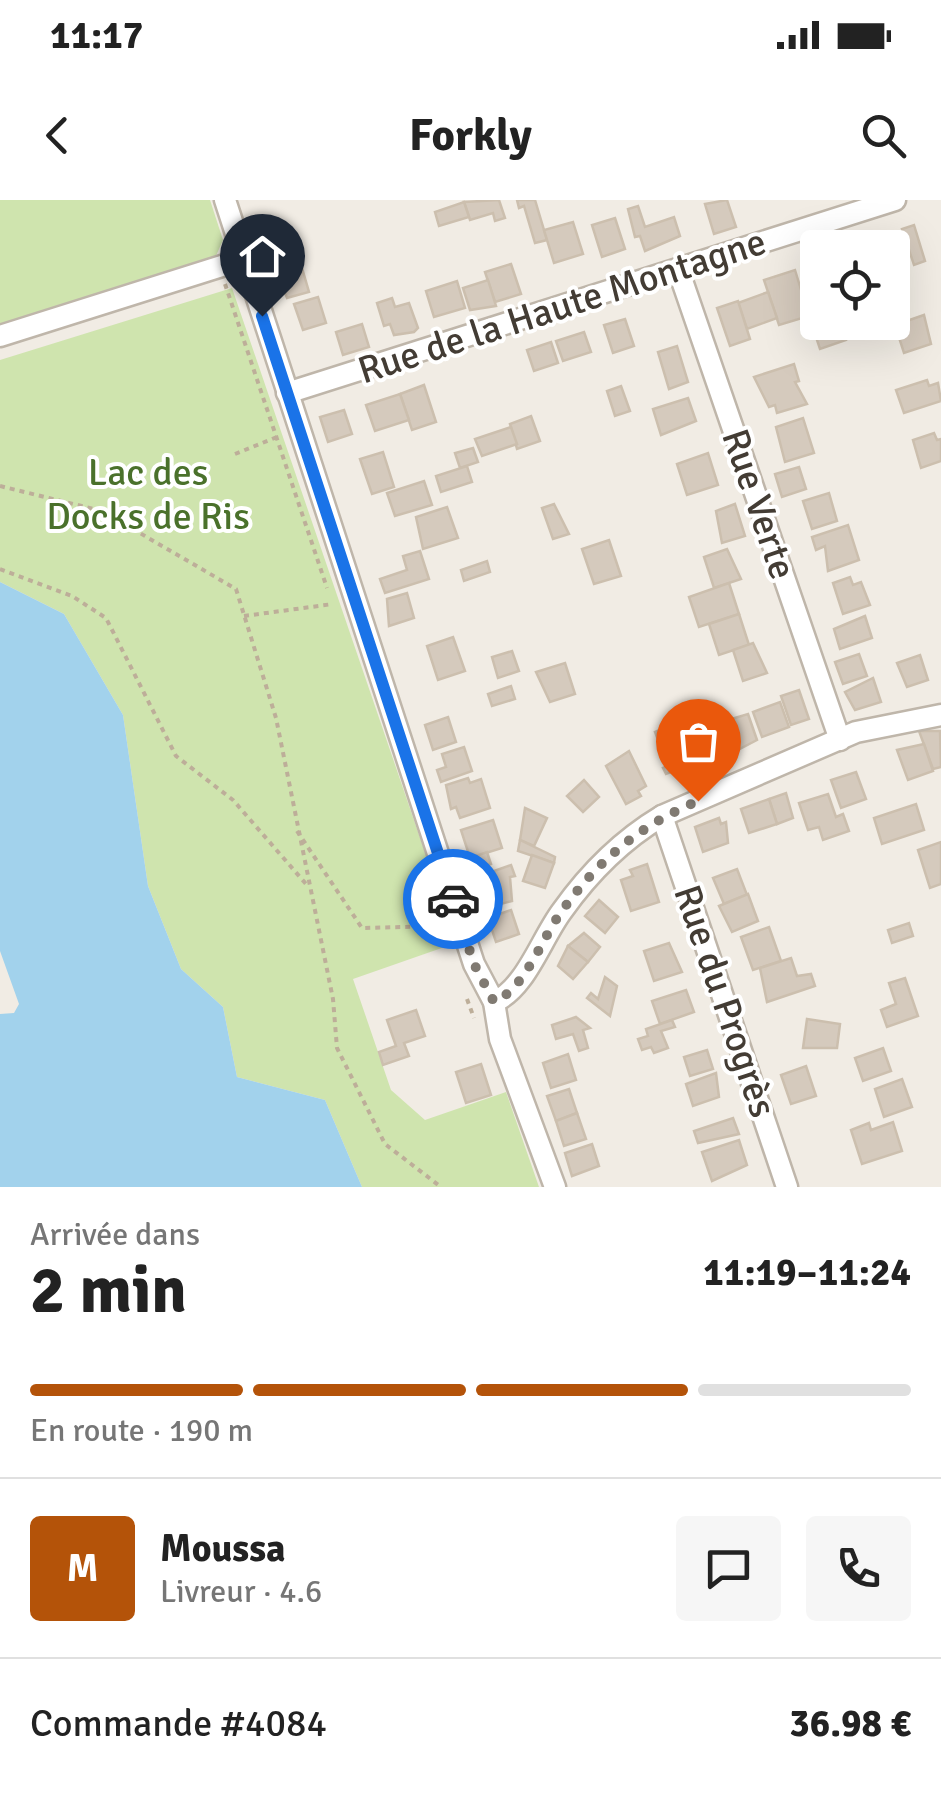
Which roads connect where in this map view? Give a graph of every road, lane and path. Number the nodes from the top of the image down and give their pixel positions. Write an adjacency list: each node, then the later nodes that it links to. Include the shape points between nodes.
1 (226, 200): 3 (street)
2 (894, 200): 4 (street, Rue de la Haute Montagne)
3 (244, 258): 5 (street); 6 (street)
4 (678, 269): 6 (street, Rue de la Haute Montagne); 14 (street, Rue Verte)
5 (0, 336)
6 (287, 393): 19 (street, via 474,964)
7 (277, 437): 8 (path)
8 (235, 454)
9 (0, 486): 12 (path, via 102,510 236,589)
10 (0, 568): 17 (path, via 72,596 106,618 176,756 233,800)
11 (332, 604): 12 (path)
12 (244, 616): 16 (path, via 276,718)
13 (941, 715): 14 (street)
14 (840, 740): 15 (street)
15 (662, 816): 19 (street, via 594,872 510,995); 22 (street, Rue du Progrès)
16 (295, 827): 17 (path); 18 (path, via 362,928)
17 (308, 886): 20 (path, via 337,1048 386,1144)
18 (442, 926)
19 (494, 1002): 21 (street, via 500,1038)
20 (441, 1187)
21 (555, 1187)
22 (787, 1187)

